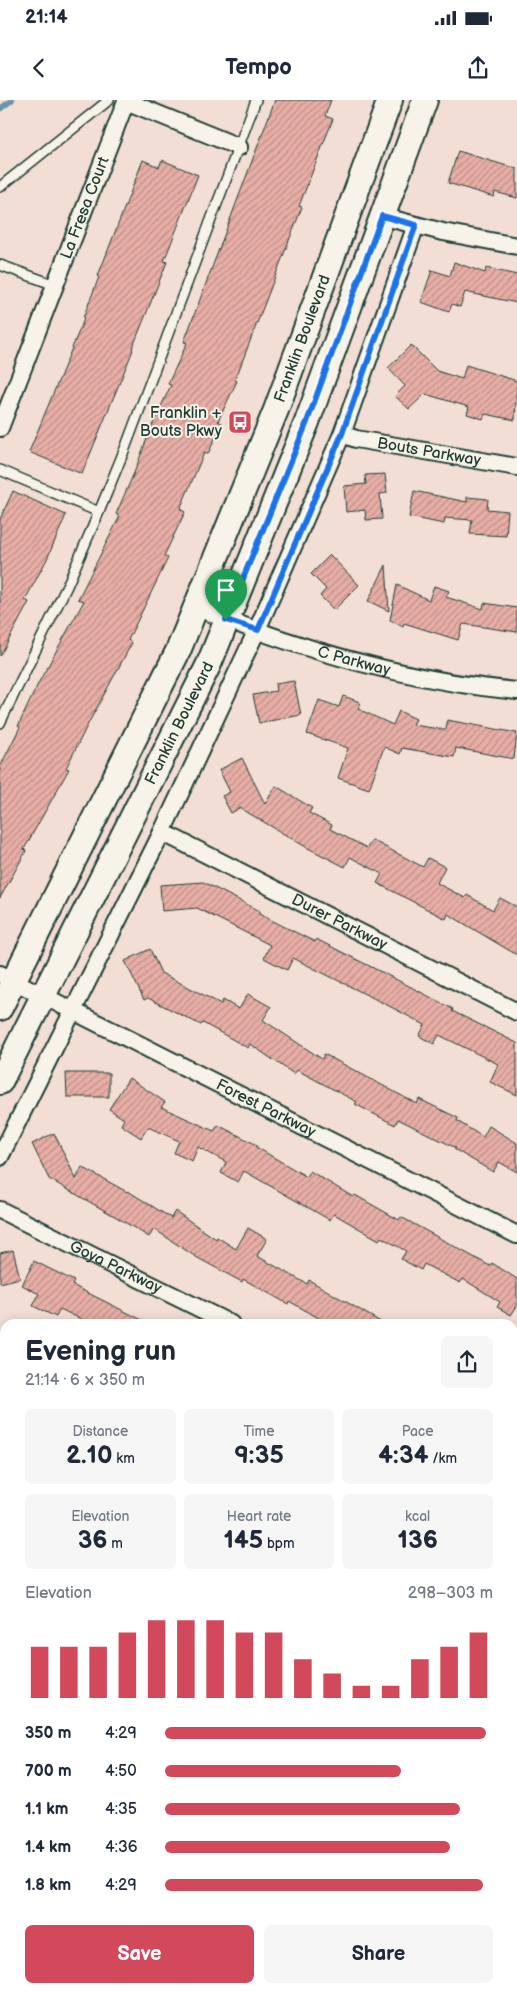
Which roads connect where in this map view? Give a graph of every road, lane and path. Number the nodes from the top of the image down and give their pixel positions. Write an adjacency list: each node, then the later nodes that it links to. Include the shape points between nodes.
1 (109, 100): 6 (lane)
2 (256, 100): 5 (lane)
3 (390, 100): 17 (main road, Franklin Boulevard, via 276,410)
4 (425, 100): 7 (main road, Franklin Boulevard)
5 (238, 146): 11 (street, La Fresa Court, via 126,101); 16 (lane)
6 (0, 187)
7 (382, 216): 8 (street); 18 (main road, Franklin Boulevard, via 307,422)
8 (416, 225): 9 (street); 13 (street)
9 (517, 246)
10 (0, 265): 11 (lane)
11 (55, 285): 12 (street, La Fresa Court)
12 (0, 428)
13 (342, 434): 14 (street, Bouts Parkway); 19 (street)
14 (517, 467)
15 (0, 470): 16 (lane)
16 (99, 512): 21 (lane)
17 (195, 607): 18 (street, C Parkway); 23 (main road, Franklin Boulevard, via 178,651)
18 (226, 620): 19 (street, C Parkway); 24 (main road, Franklin Boulevard, via 209,664)
19 (258, 630): 20 (street, C Parkway, via 365,665 429,680); 22 (street)
20 (517, 691)
21 (0, 723)
22 (162, 832): 26 (street); 27 (street, Durer Parkway)
23 (7, 977): 24 (street, Forest Parkway); 25 (main road, Franklin Boulevard)
24 (44, 996): 26 (street, Forest Parkway); 28 (main road, Franklin Boulevard)
25 (0, 1008)
26 (73, 1011): 29 (street); 31 (street, Forest Parkway)
27 (517, 1012)
28 (0, 1082)
29 (0, 1157)
30 (0, 1210): 32 (street, Goya Parkway)
31 (517, 1235)
32 (221, 1319)

